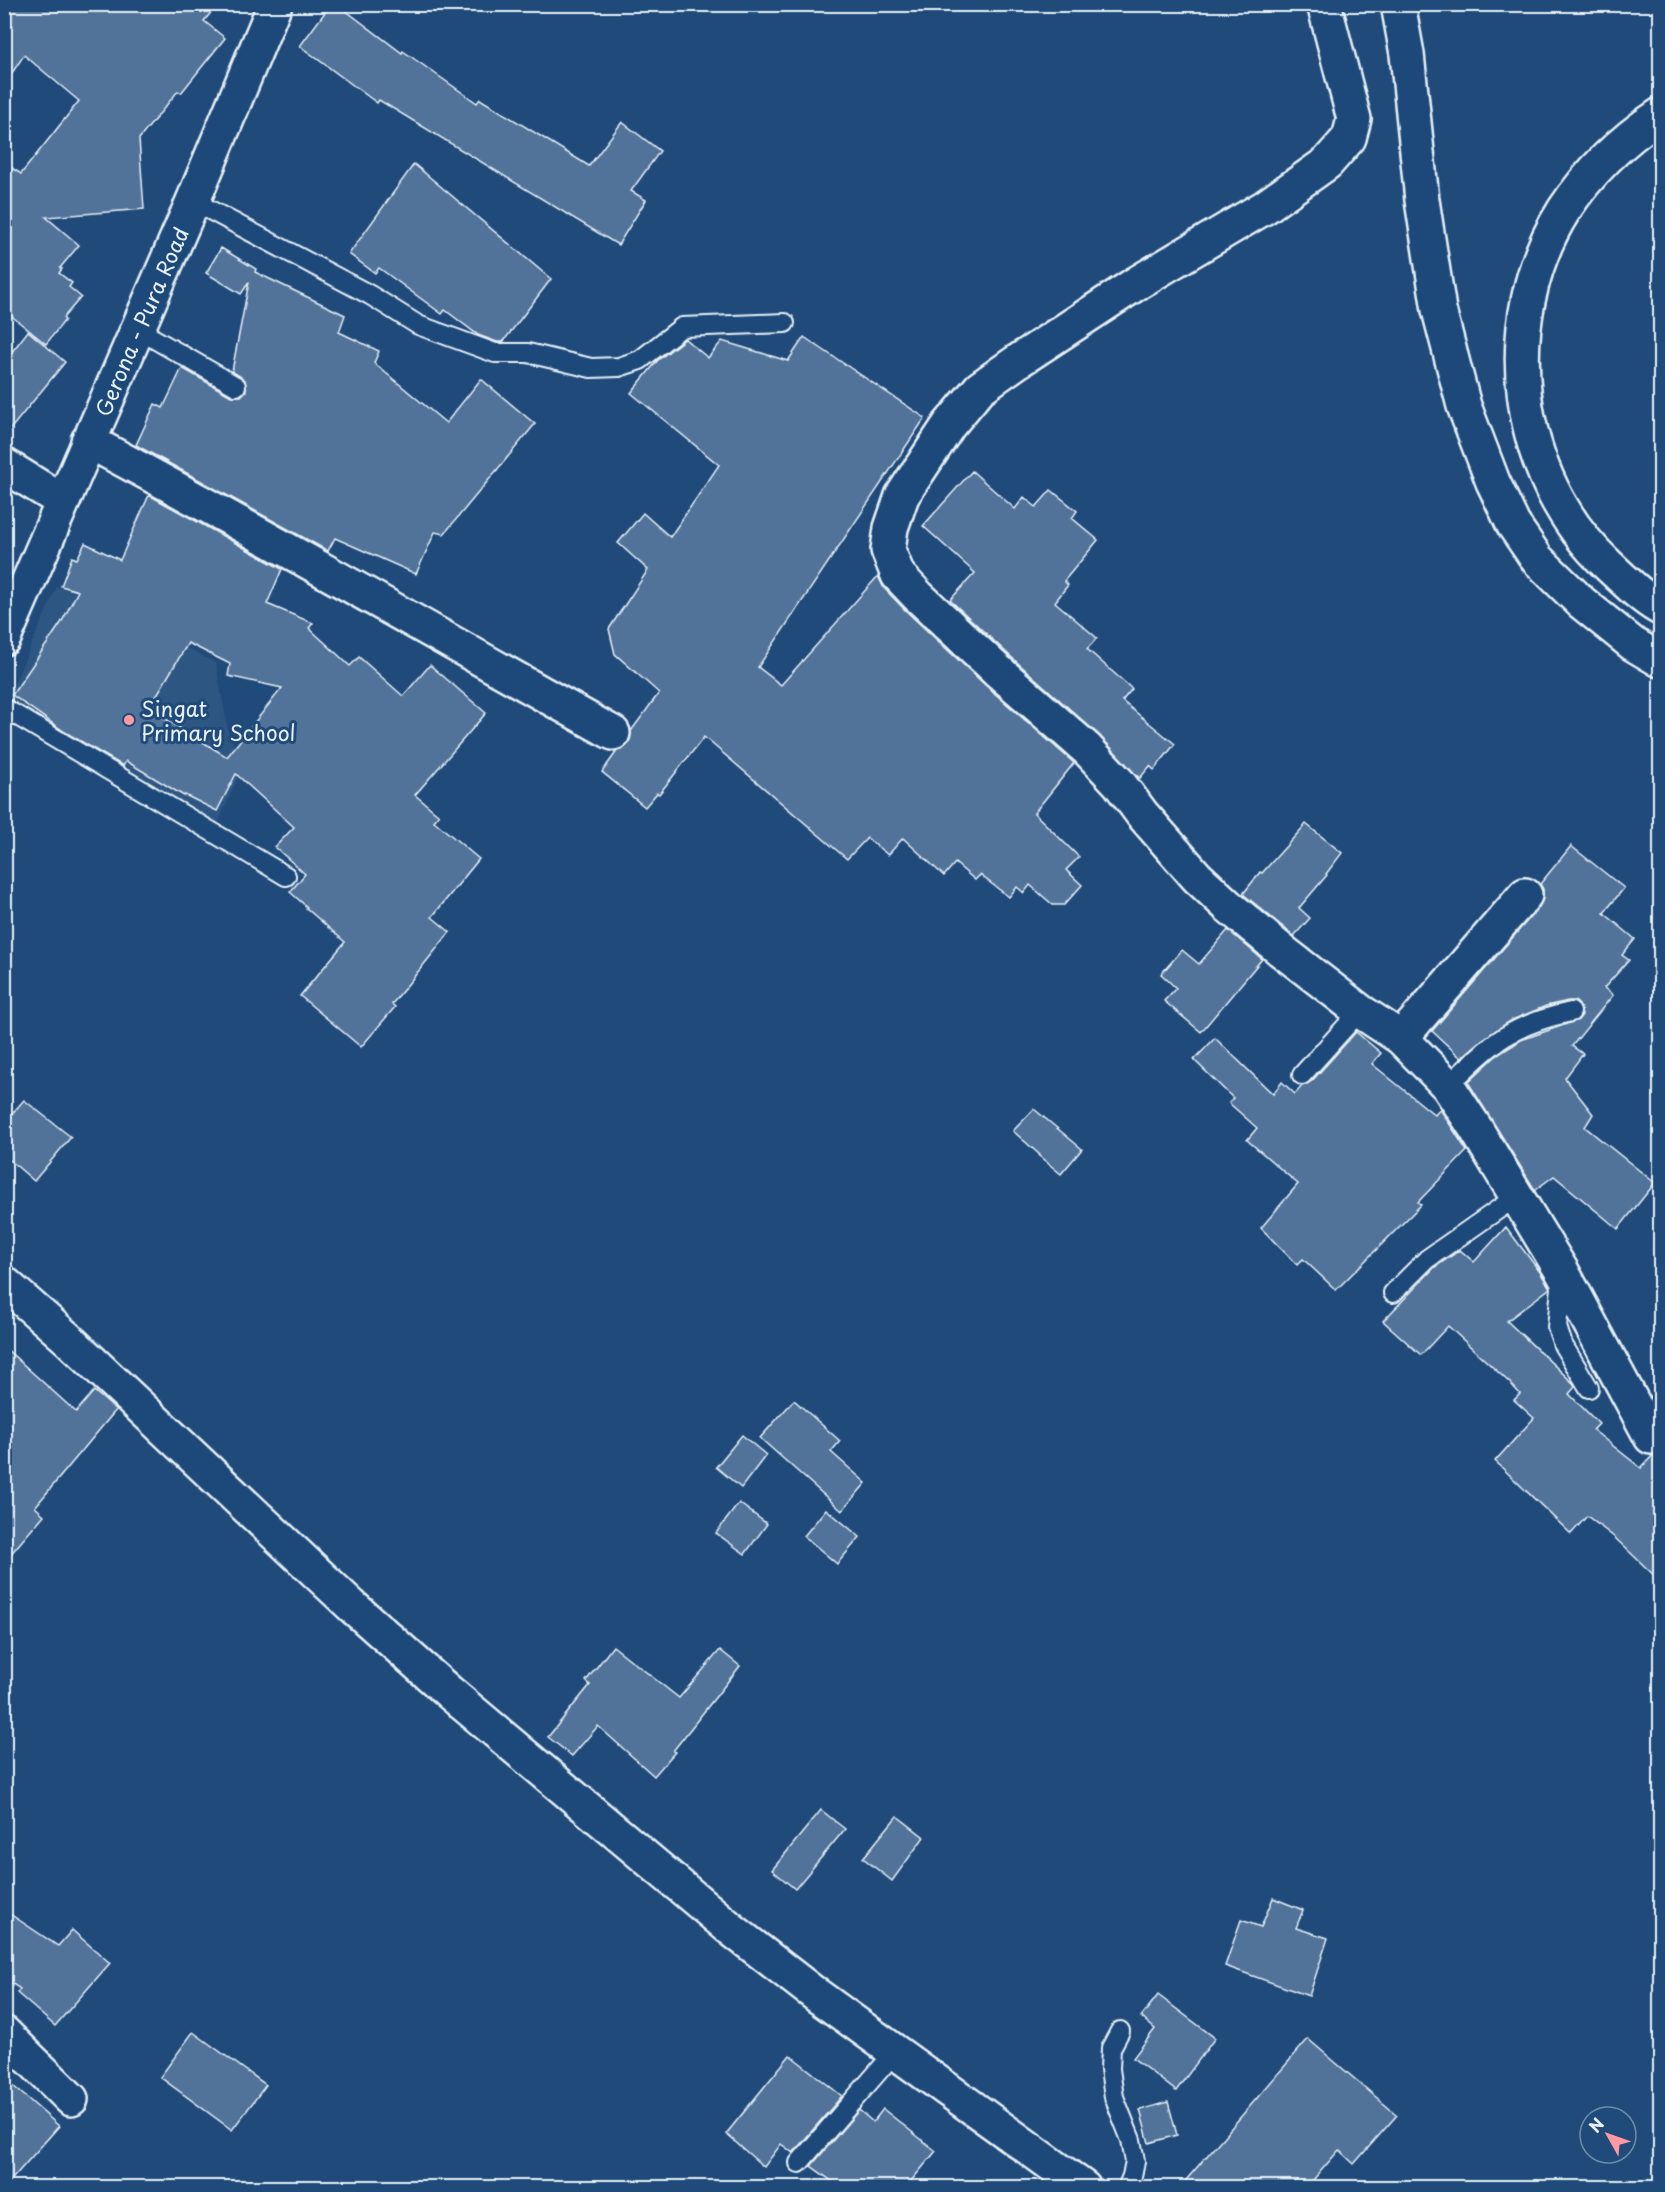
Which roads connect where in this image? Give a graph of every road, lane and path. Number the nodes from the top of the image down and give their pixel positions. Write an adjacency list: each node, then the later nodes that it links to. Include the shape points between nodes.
1 (275, 4): 5 (main road, Gerona - Pura Road)
2 (1324, 4): 19 (main road, via 1354,118 1350,138 1327,163 1265,207 1137,283 980,388 903,496 888,550 898,574 918,596 1087,749 1197,877)
3 (1398, 4): 14 (main road, via 1439,310 1464,406 1493,482 1513,524 1537,559 1581,602 1633,644)
4 (1660, 115): 12 (main road, via 1615,149 1564,211 1529,295 1523,357 1534,444 1558,502 1598,556)
5 (193, 201): 6 (lane, via 370,295 418,325 495,353 528,353 591,368 619,367 640,360 682,327); 7 (main road, Gerona - Pura Road)
6 (785, 323)
7 (137, 329): 8 (lane); 9 (main road, Gerona - Pura Road)
8 (236, 386)
9 (88, 441): 11 (main road, Gerona - Pura Road); 16 (main road)
10 (4, 465): 11 (main road)
11 (62, 501): 13 (main road, Gerona - Pura Road)
12 (1660, 608)
13 (4, 638)
14 (1660, 660)
15 (4, 708): 17 (lane)
16 (613, 733)
17 (286, 876)
18 (1525, 895): 21 (main road)
19 (1360, 1011): 21 (main road); 22 (lane)
20 (1571, 1012): 23 (lane, via 1540,1018 1512,1031 1485,1049)
21 (1401, 1038): 23 (main road)
22 (1302, 1075)
23 (1448, 1086): 24 (main road)
24 (1516, 1197): 25 (main road); 27 (lane, via 1427,1259)
25 (1563, 1273): 28 (lane, via 1557,1327 1563,1345); 29 (main road)
26 (4, 1283): 32 (main road, via 449,1692 731,1929)
27 (1393, 1293)
28 (1589, 1388)
29 (1651, 1437)
30 (1120, 2031): 36 (lane, via 1111,2048 1110,2069 1114,2097 1135,2161)
31 (4, 2033): 33 (main road)
32 (896, 2051): 34 (lane); 35 (main road)
33 (71, 2098)
34 (799, 2163)
35 (1084, 2187)
36 (1127, 2187)

